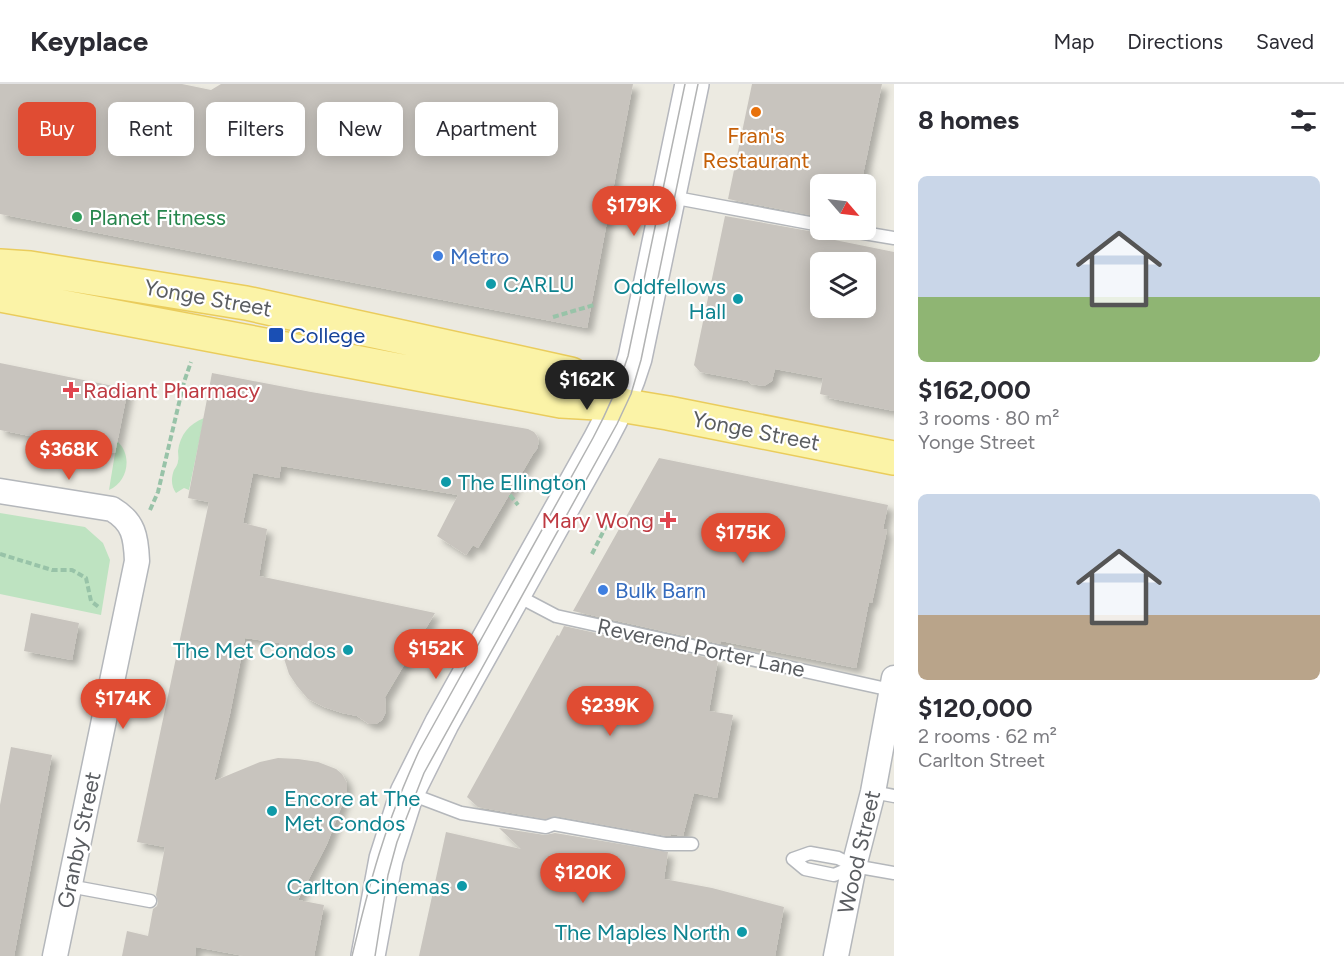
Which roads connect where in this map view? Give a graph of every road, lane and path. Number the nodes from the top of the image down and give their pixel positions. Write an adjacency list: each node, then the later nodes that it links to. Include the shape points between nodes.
1 (692, 84): 2 (main road)
2 (669, 196): 3 (lane); 11 (main road, via 635,358)
3 (810, 223)
4 (876, 235): 5 (lane)
5 (894, 238)
6 (0, 266): 11 (main road, Yonge Street, via 246,303 571,374)
7 (0, 295): 10 (main road, Yonge Street)
8 (594, 305): 9 (path)
9 (553, 317)
10 (195, 331): 11 (main road, Yonge Street, via 561,401); 16 (path, via 158,492)
11 (619, 404): 12 (main road, Yonge Street); 20 (main road)
12 (894, 458)
13 (0, 491): 16 (street)
14 (510, 495): 15 (path)
15 (518, 505)
16 (135, 516): 28 (street, Granby Street, via 131,526 137,561)
17 (608, 522): 19 (path)
18 (0, 554): 21 (path, via 52,570 72,570 86,578 91,601)
19 (592, 554)
20 (512, 592): 22 (lane, Reverend Porter Lane, via 556,616); 23 (main road)
21 (106, 612)
22 (893, 684): 24 (street, Wood Street)
23 (407, 793): 25 (lane, via 461,813 546,827 554,824 665,844); 31 (main road, via 386,859)
24 (883, 794): 26 (street, Wood Street)
25 (692, 844)
26 (854, 866): 27 (lane); 32 (street, Wood Street)
27 (894, 873)
28 (69, 886): 29 (lane); 30 (street, Granby Street)
29 (150, 901)
30 (55, 956)
31 (368, 956)
32 (836, 956)

